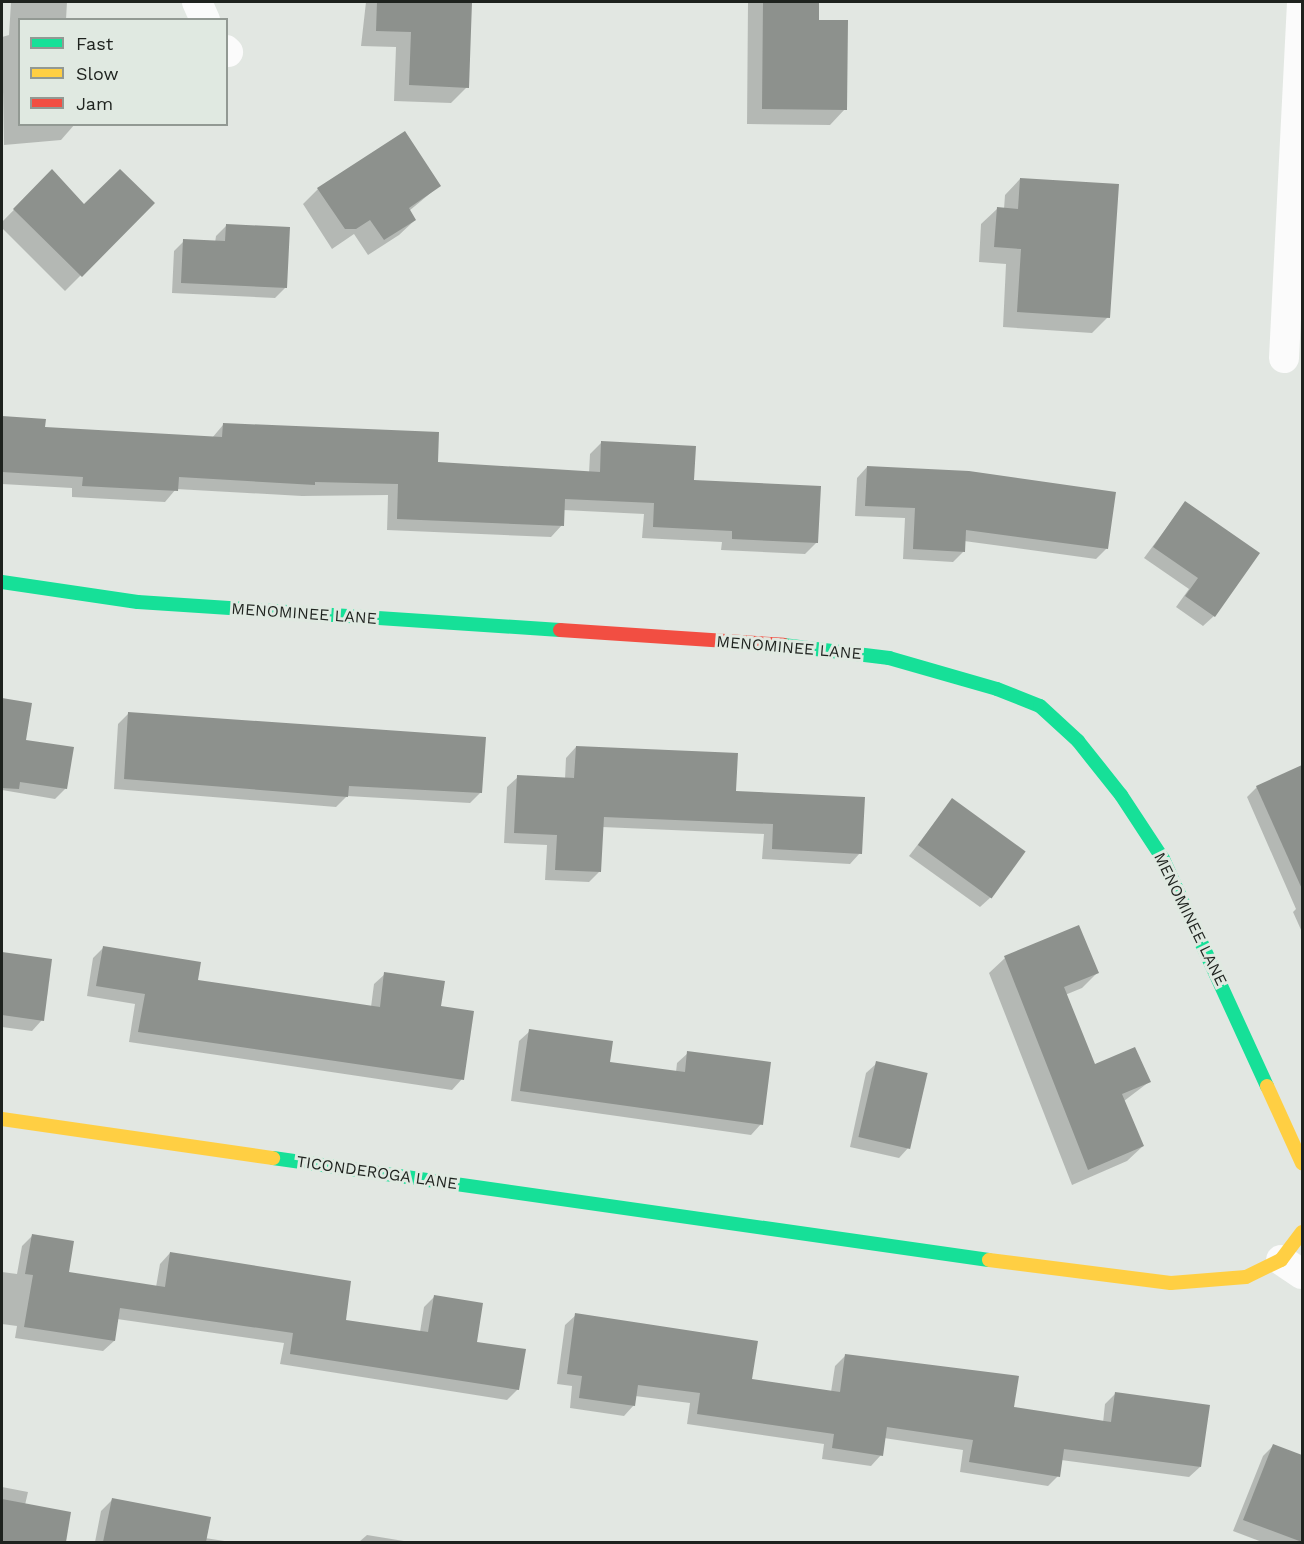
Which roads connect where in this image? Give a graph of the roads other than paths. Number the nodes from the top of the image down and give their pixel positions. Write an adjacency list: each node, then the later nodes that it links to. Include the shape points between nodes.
1 (197, 2): 3 (street)
2 (1302, 2): 4 (street)
3 (204, 18)
4 (1284, 358)
5 (2, 582): 7 (street, MENOMINEE LANE, via 138,602 807,647 889,658 997,689 1040,706 1078,741 1121,795 1163,858)
6 (2, 1119): 9 (street, TICONDEROGA LANE, via 1098,1276 1171,1283 1246,1277)
7 (1302, 1163)
8 (1302, 1232): 9 (street)
9 (1292, 1267)

